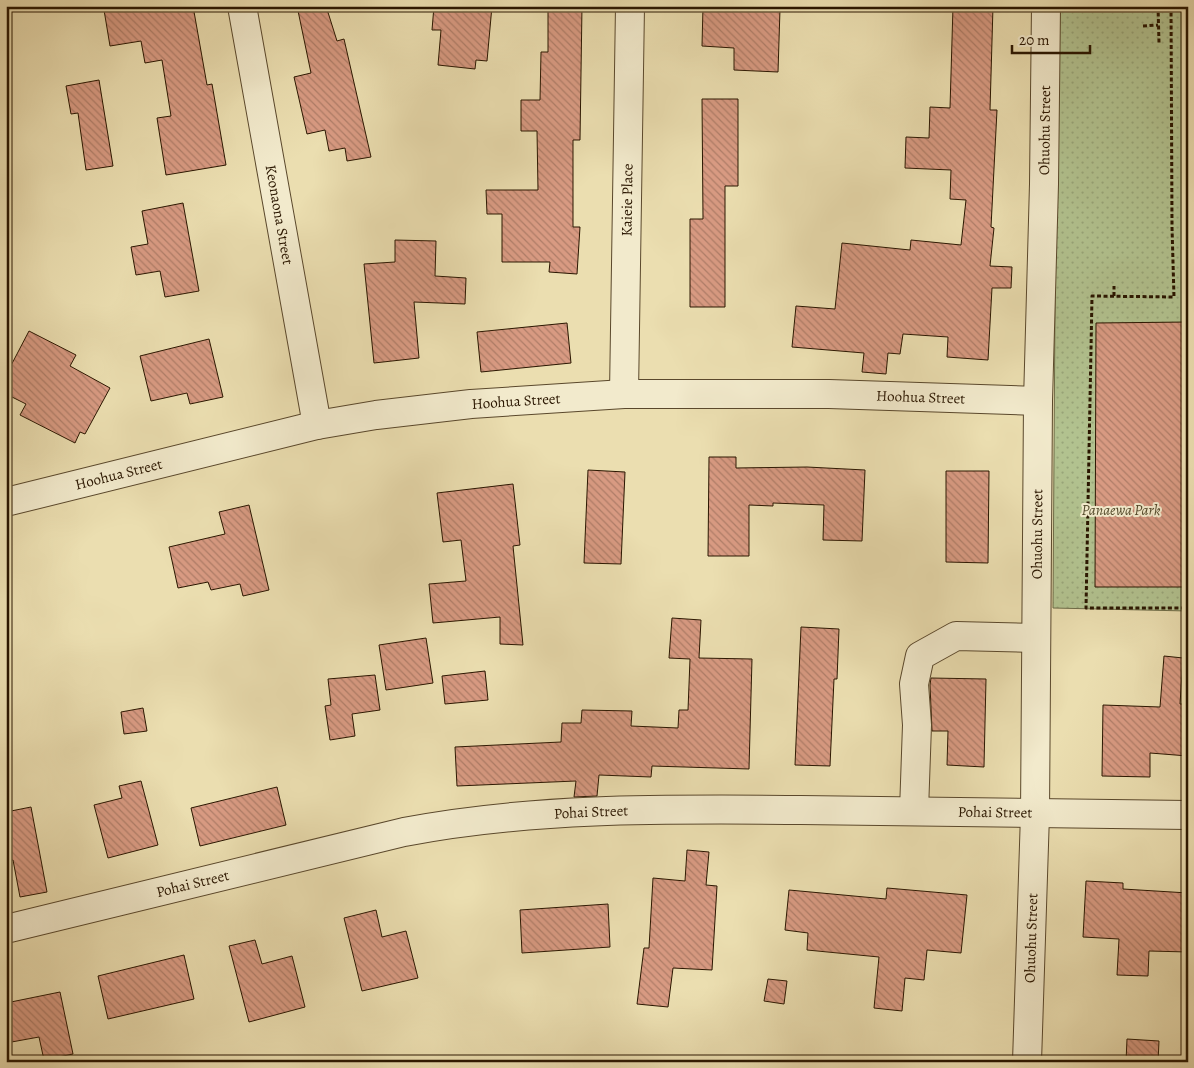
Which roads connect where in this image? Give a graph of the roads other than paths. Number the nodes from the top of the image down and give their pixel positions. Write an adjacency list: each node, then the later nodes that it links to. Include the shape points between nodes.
1 (242, 6): 6 (street, Keonaona Street)
2 (630, 6): 4 (street, Kaieie Place)
3 (1046, 6): 5 (street, Ohuohu Street)
4 (624, 394): 5 (street, Hoohua Street, via 829,394); 6 (street, Hoohua Street, via 471,404)
5 (1038, 401): 8 (street, Ohuohu Street)
6 (317, 425): 7 (street, Hoohua Street)
7 (6, 502)
8 (1035, 638): 9 (street, via 956,636 920,656 914,684 917,725); 10 (street, Ohuohu Street)
9 (914, 811): 10 (street, Pohai Street); 12 (street, Pohai Street, via 616,810 435,826)
10 (1035, 814): 11 (street, Pohai Street); 13 (street, Ohuohu Street)
11 (1188, 815)
12 (6, 929)
13 (1027, 1062)

